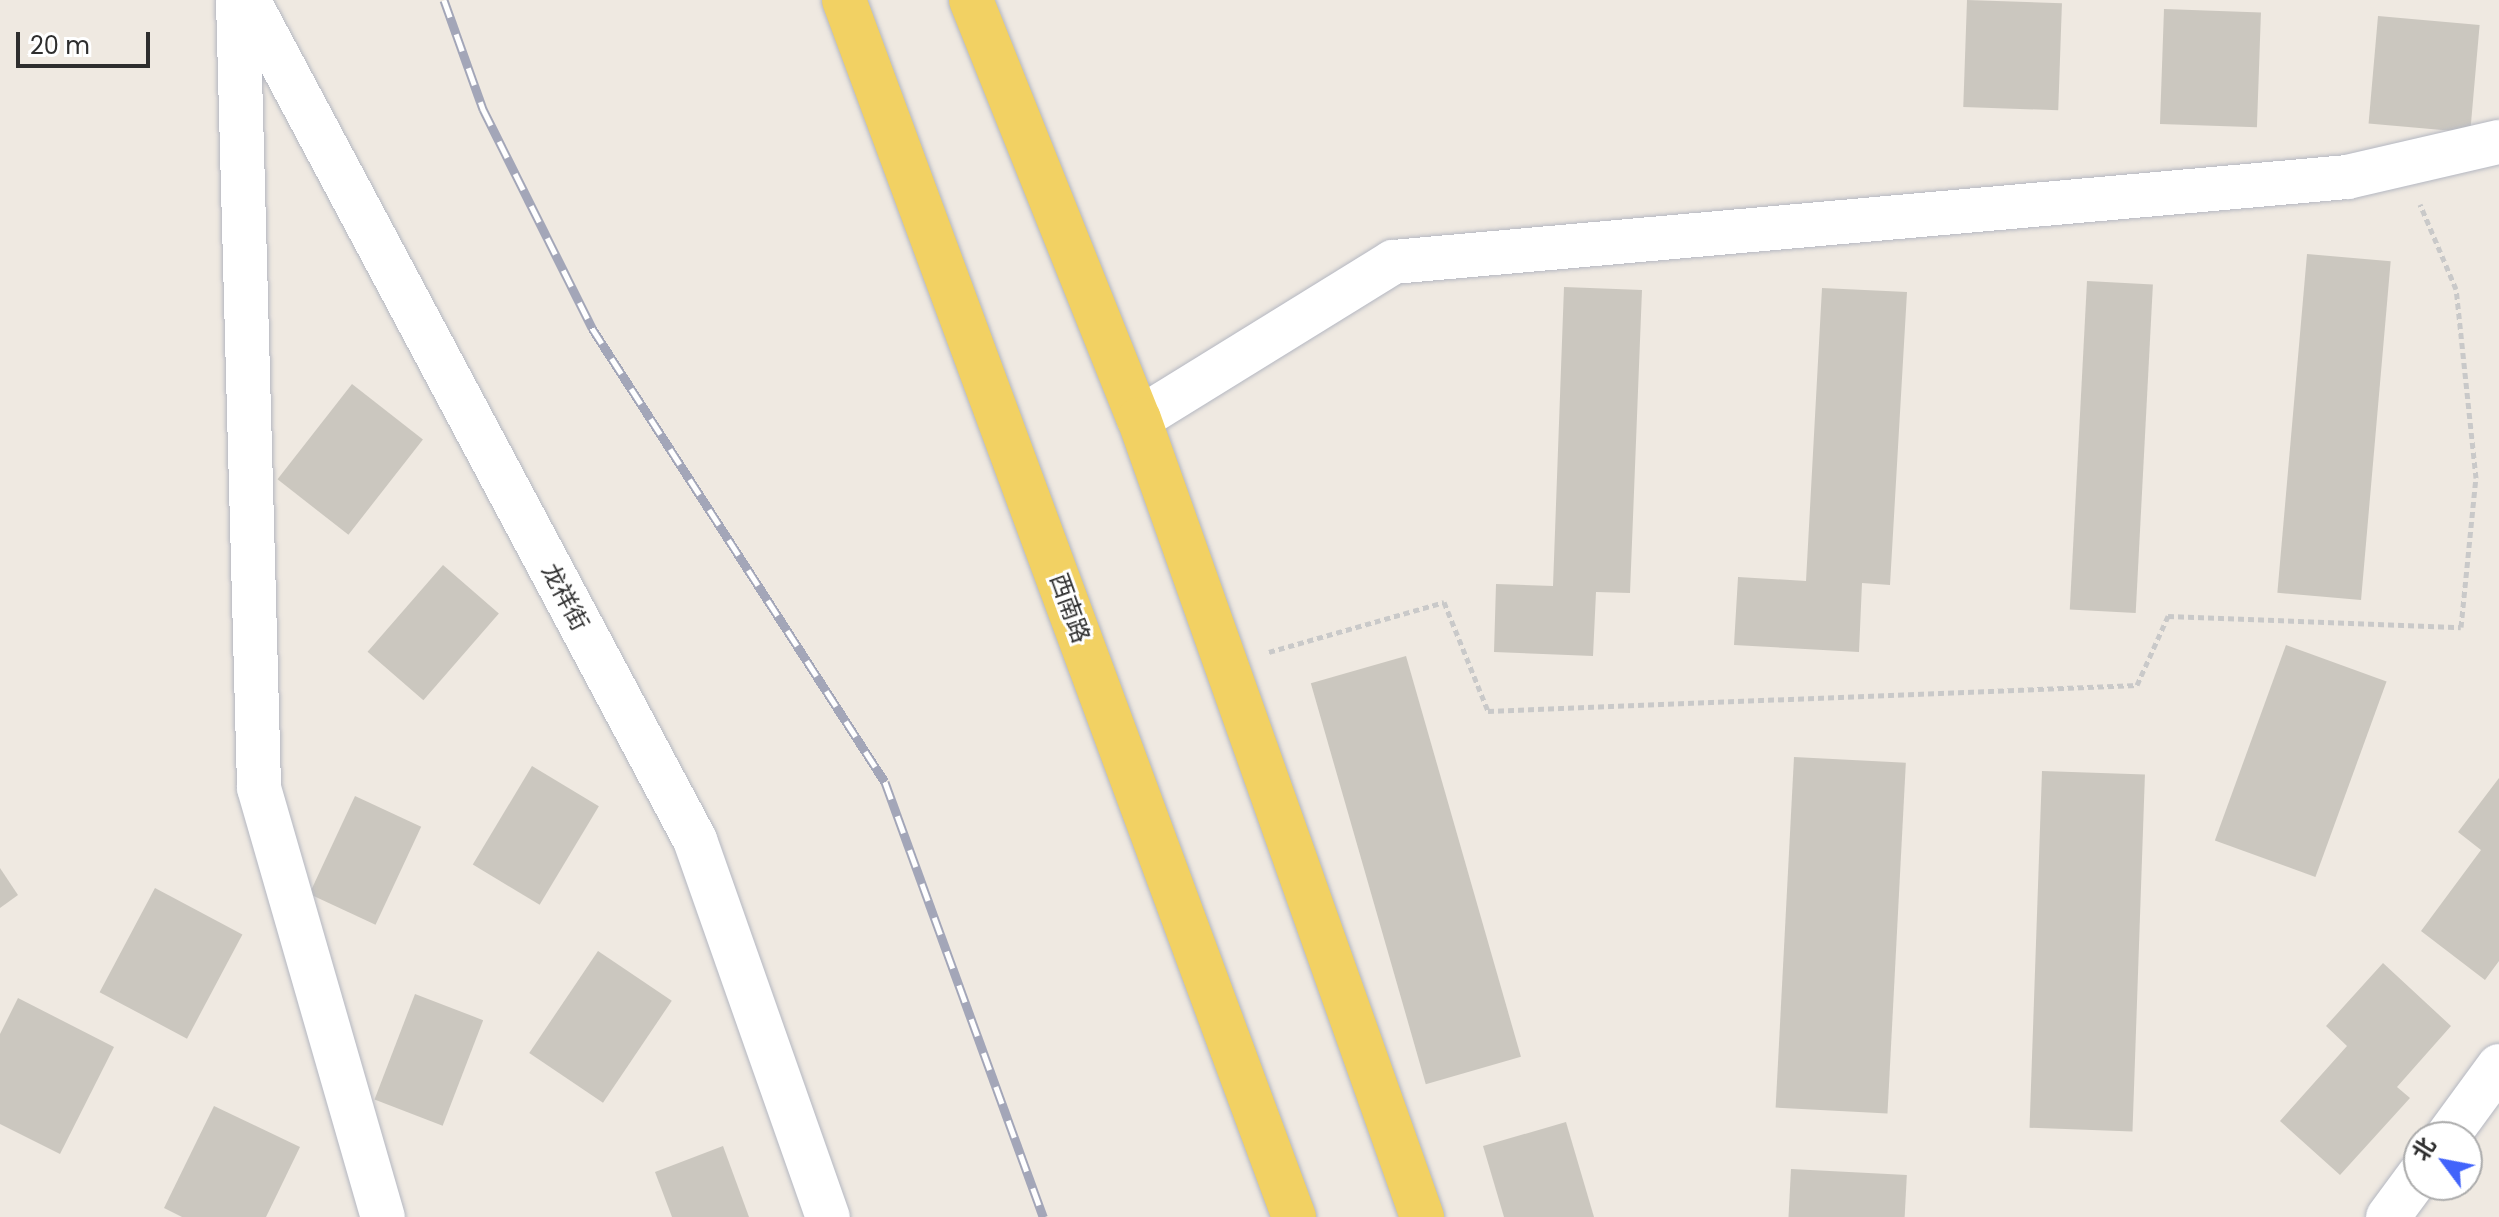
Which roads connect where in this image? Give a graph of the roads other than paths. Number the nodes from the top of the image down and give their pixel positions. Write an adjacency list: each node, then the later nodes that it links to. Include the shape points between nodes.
1 (238, 0): 11 (street, via 259,788)
2 (248, 0): 12 (street, 龙祥街, via 695,840)
3 (844, 0): 13 (main road, 西南路)
4 (971, 0): 6 (main road)
5 (2499, 142): 6 (street, via 2347,177 1393,262)
6 (1139, 419): 14 (main road)
7 (2499, 1066): 8 (street)
8 (2459, 1121)
9 (2403, 1199): 10 (street)
10 (2392, 1216)
11 (383, 1217)
12 (828, 1217)
13 (1294, 1217)
14 (1422, 1217)

